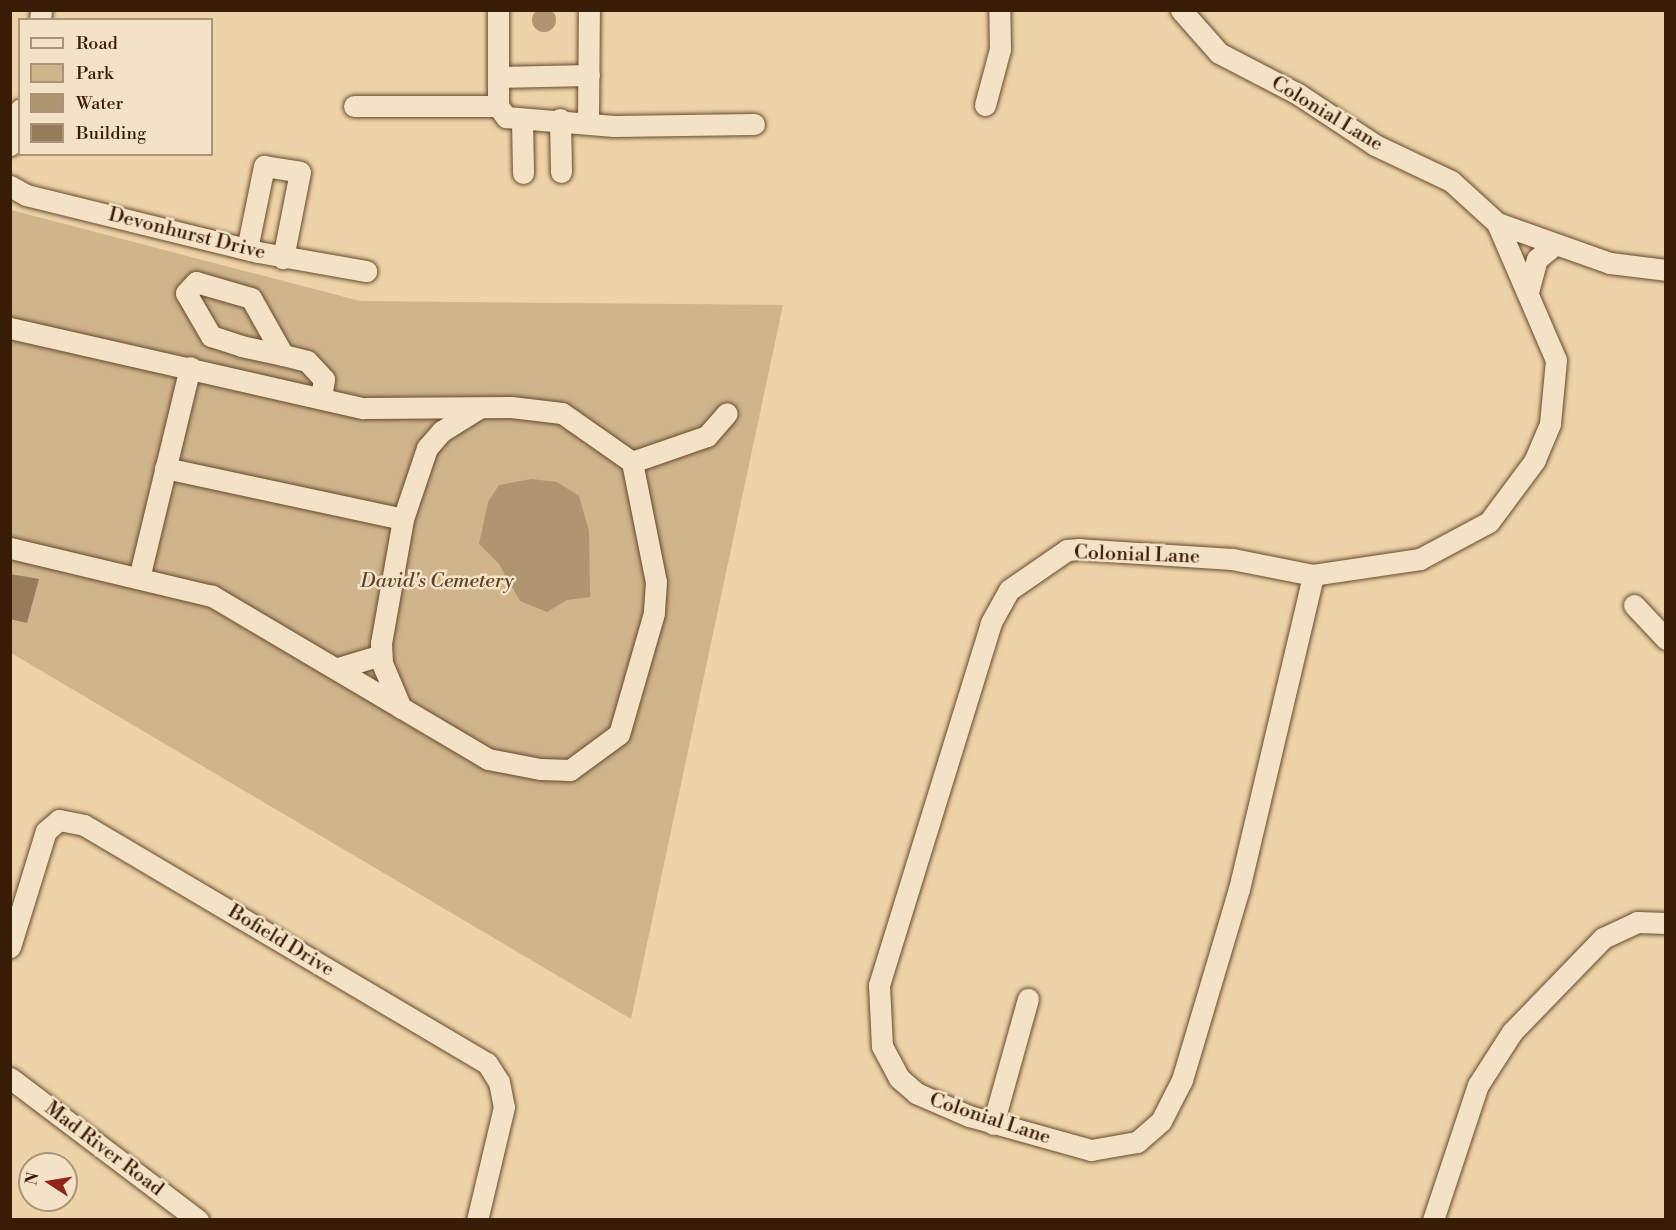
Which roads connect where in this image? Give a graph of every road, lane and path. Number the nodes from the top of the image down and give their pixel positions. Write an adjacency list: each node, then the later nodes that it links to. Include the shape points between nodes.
1 (498, 10): 6 (street)
2 (589, 10): 5 (street)
3 (999, 10): 7 (street, via 1000,49)
4 (1181, 10): 19 (street, Colonial Lane, via 1219,52 1298,94 1375,145 1451,181)
5 (589, 75): 6 (street); 13 (street)
6 (498, 77): 9 (street)
7 (985, 105)
8 (354, 106): 9 (street)
9 (498, 106): 11 (street, via 506,117)
10 (18, 116): 15 (street)
11 (522, 119): 12 (street); 17 (street)
12 (560, 119): 13 (street); 16 (street)
13 (588, 119): 14 (street, via 614,126)
14 (754, 124)
15 (10, 145)
16 (561, 172)
17 (523, 173)
18 (10, 186): 21 (street, Devonhurst Drive, via 26,195)
19 (1497, 223): 20 (street); 25 (street, Colonial Lane)
20 (1554, 245): 23 (street, via 1610,263); 25 (street, via 1537,259)
21 (247, 249): 22 (street, Devonhurst Drive); 22 (street, via 264,166 300,172)
22 (283, 258): 24 (street, Devonhurst Drive)
23 (1665, 270)
24 (366, 271)
25 (1528, 292): 38 (street, Colonial Lane, via 1552,342 1557,393 1545,438 1509,500 1472,536 1420,559)
26 (10, 328): 28 (street)
27 (283, 355): 27 (street, via 211,336 186,293 196,282 251,298); 29 (street, via 308,361 324,379)
28 (190, 367): 29 (street); 35 (street)
29 (321, 398): 31 (street, via 363,408)
30 (479, 408): 31 (street); 33 (street, via 442,430); 34 (street, via 562,413)
31 (399, 409): 33 (street, via 420,424)
32 (727, 413): 34 (street, via 707,436)
33 (430, 444): 36 (street)
34 (632, 462): 44 (street, via 656,582 635,689 618,734 570,770 512,767 488,759)
35 (165, 468): 36 (street); 39 (street)
36 (403, 519): 42 (street)
37 (10, 548): 39 (street)
38 (1313, 575): 49 (street, Colonial Lane, via 1239,889 1173,1101 1151,1132 1105,1151); 49 (street, Colonial Lane, via 1232,559 1079,549 1035,570 1003,599 916,855 877,1005 882,1046 899,1078 931,1102)
39 (139, 578): 43 (street, via 212,596)
40 (1634, 605): 41 (street)
41 (1665, 639)
42 (381, 655): 43 (street); 44 (street)
43 (338, 668): 44 (street)
44 (401, 708)
45 (1665, 923): 52 (street, via 1637,922 1603,938 1512,1032 1475,1094)
46 (10, 947): 51 (street, Bofield Drive, via 46,831 59,820 95,831 470,1051 496,1076 504,1107)
47 (1028, 999): 49 (street)
48 (10, 1078): 50 (street, Mad River Road)
49 (993, 1124)
50 (198, 1220)
51 (477, 1220)
52 (1433, 1220)

